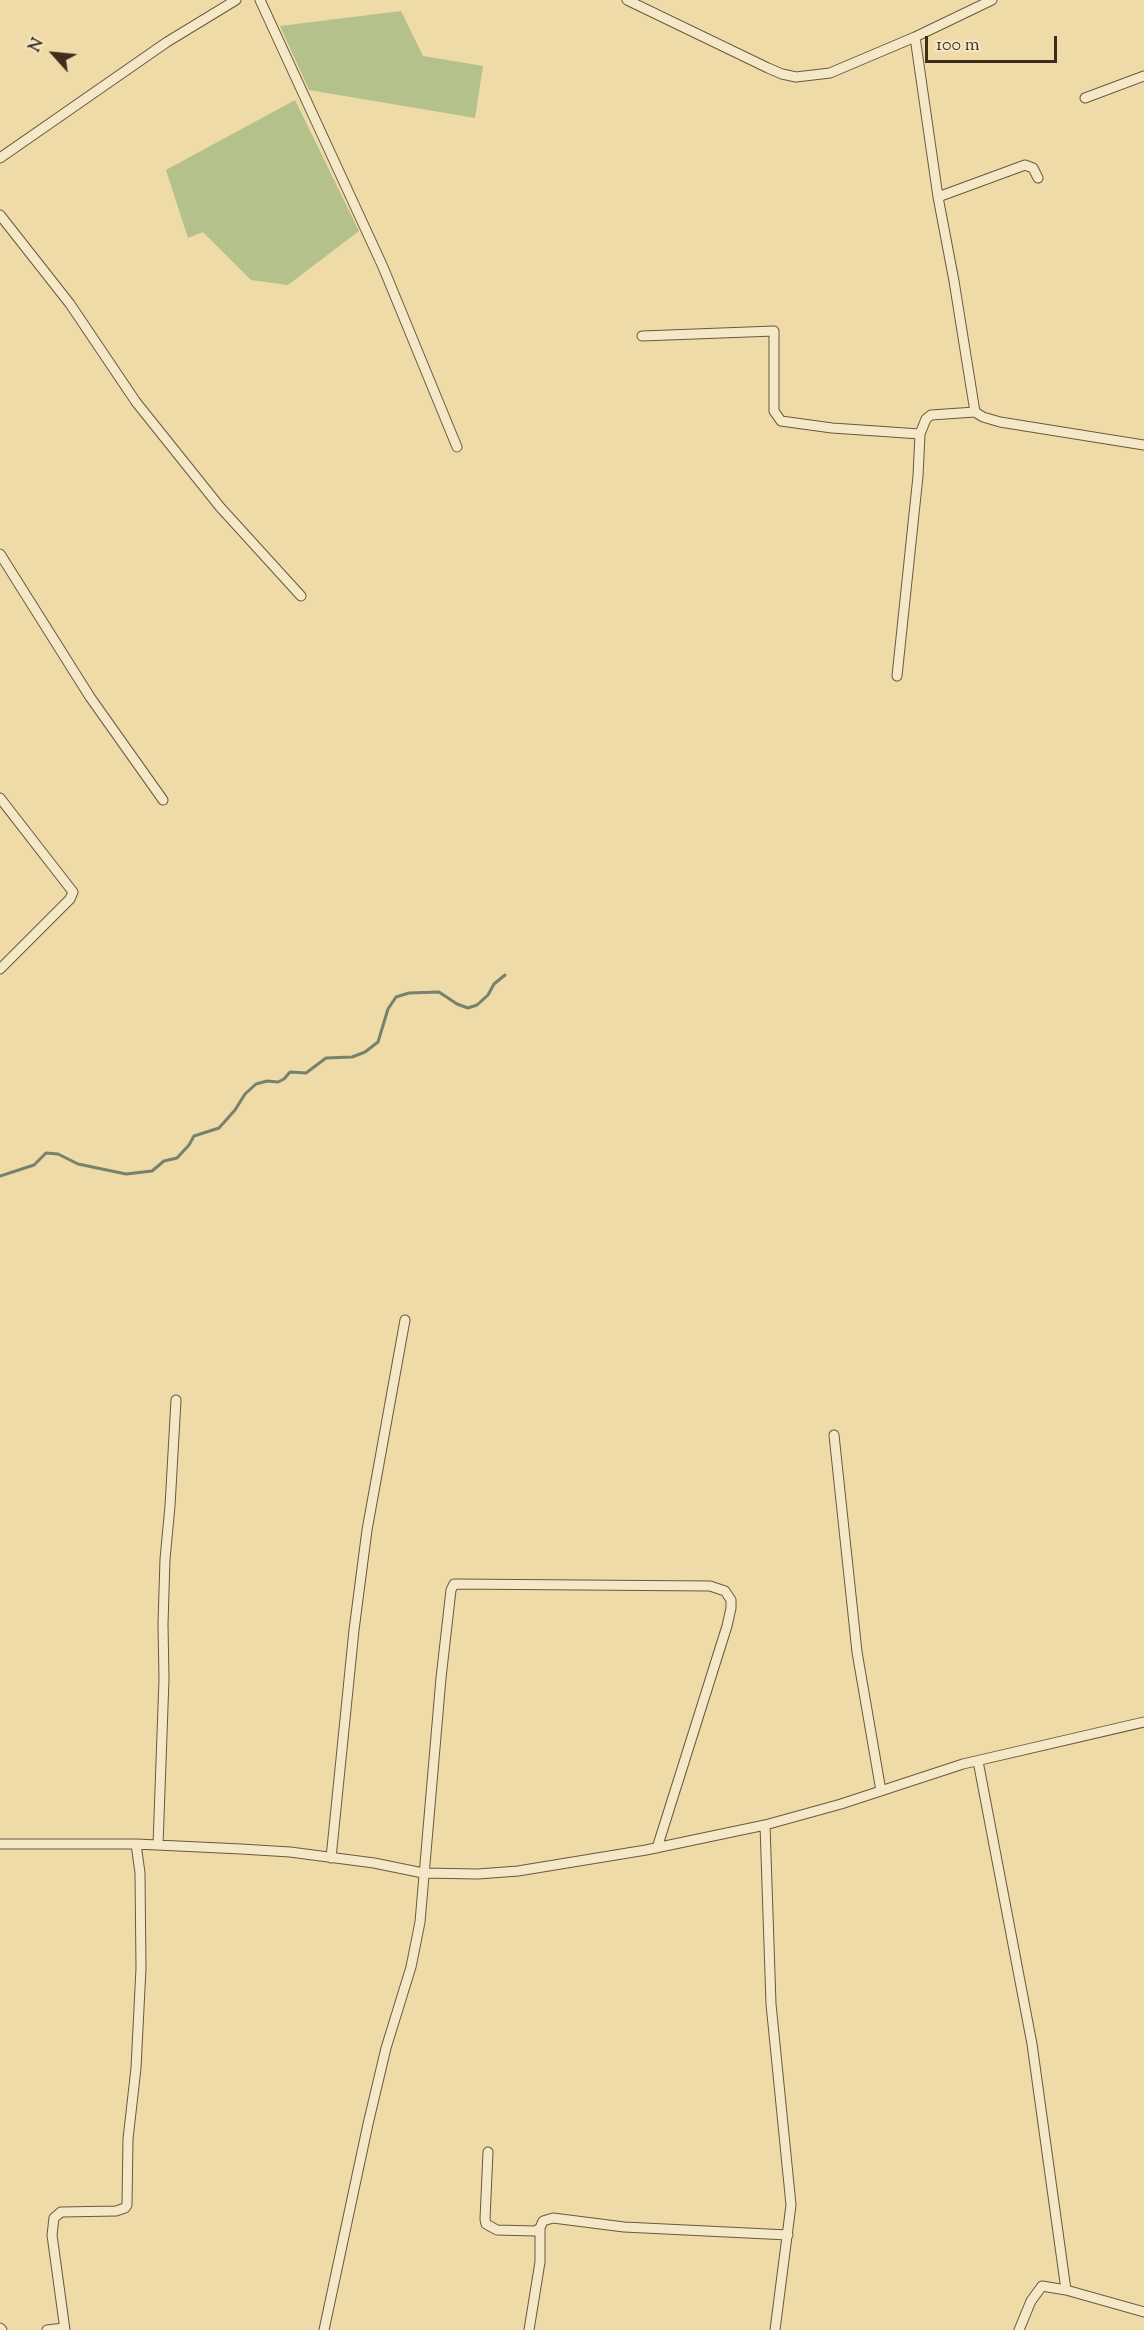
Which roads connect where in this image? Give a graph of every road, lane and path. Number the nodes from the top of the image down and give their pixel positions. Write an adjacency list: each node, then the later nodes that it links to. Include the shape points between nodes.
1 (237, 0): 8 (street, via 167,42)
2 (260, 0): 16 (street, via 383,267)
3 (627, 0): 5 (street, via 768,68 796,76 830,73)
4 (992, 0): 5 (street)
5 (915, 37): 10 (street)
6 (1144, 76): 7 (street)
7 (1085, 98)
8 (0, 158)
9 (1038, 178): 10 (street, via 1033,168 1025,165)
10 (938, 197): 13 (street)
11 (0, 215): 18 (street, via 70,304 136,402 220,507)
12 (642, 336): 14 (street, via 774,331 774,411 781,421)
13 (975, 412): 14 (street, via 932,415); 15 (street, via 1000,422)
14 (920, 434): 19 (street)
15 (1144, 445)
16 (457, 447)
17 (0, 554): 21 (street, via 90,696)
18 (301, 597)
19 (897, 676)
20 (0, 798): 22 (street, via 73,892)
21 (163, 800)
22 (0, 969)
23 (405, 1320): 34 (street, via 366,1542)
24 (176, 1400): 32 (street, via 165,1570)
25 (834, 1435): 28 (street, via 857,1652)
26 (1144, 1722): 27 (street)
27 (978, 1761): 28 (street); 39 (street, via 1032,2044)
28 (881, 1791): 29 (street)
29 (765, 1824): 33 (street); 38 (street, via 771,2004 791,2205)
30 (0, 1844): 31 (street)
31 (136, 1844): 32 (street); 41 (street, via 141,1958 127,2205 116,2211 61,2212 54,2218 52,2235)
32 (158, 1845): 34 (street)
33 (657, 1848): 35 (street, via 518,1871); 35 (street, via 727,1626 731,1608 725,1591 715,1586 458,1582 451,1590)
34 (331, 1858): 35 (street)
35 (423, 1873): 43 (street, via 420,1923 411,1967 386,2048)
36 (488, 2152): 37 (street, via 486,2224 497,2230)
37 (540, 2228): 38 (street, via 543,2221 553,2218 624,2227); 44 (street, via 540,2262)
38 (788, 2235): 45 (street)
39 (1066, 2290): 40 (street); 46 (street, via 1042,2286)
40 (1144, 2312)
41 (64, 2329): 42 (street)
42 (47, 2330)
43 (324, 2330)
44 (529, 2330)
45 (776, 2330)
46 (1018, 2330)

